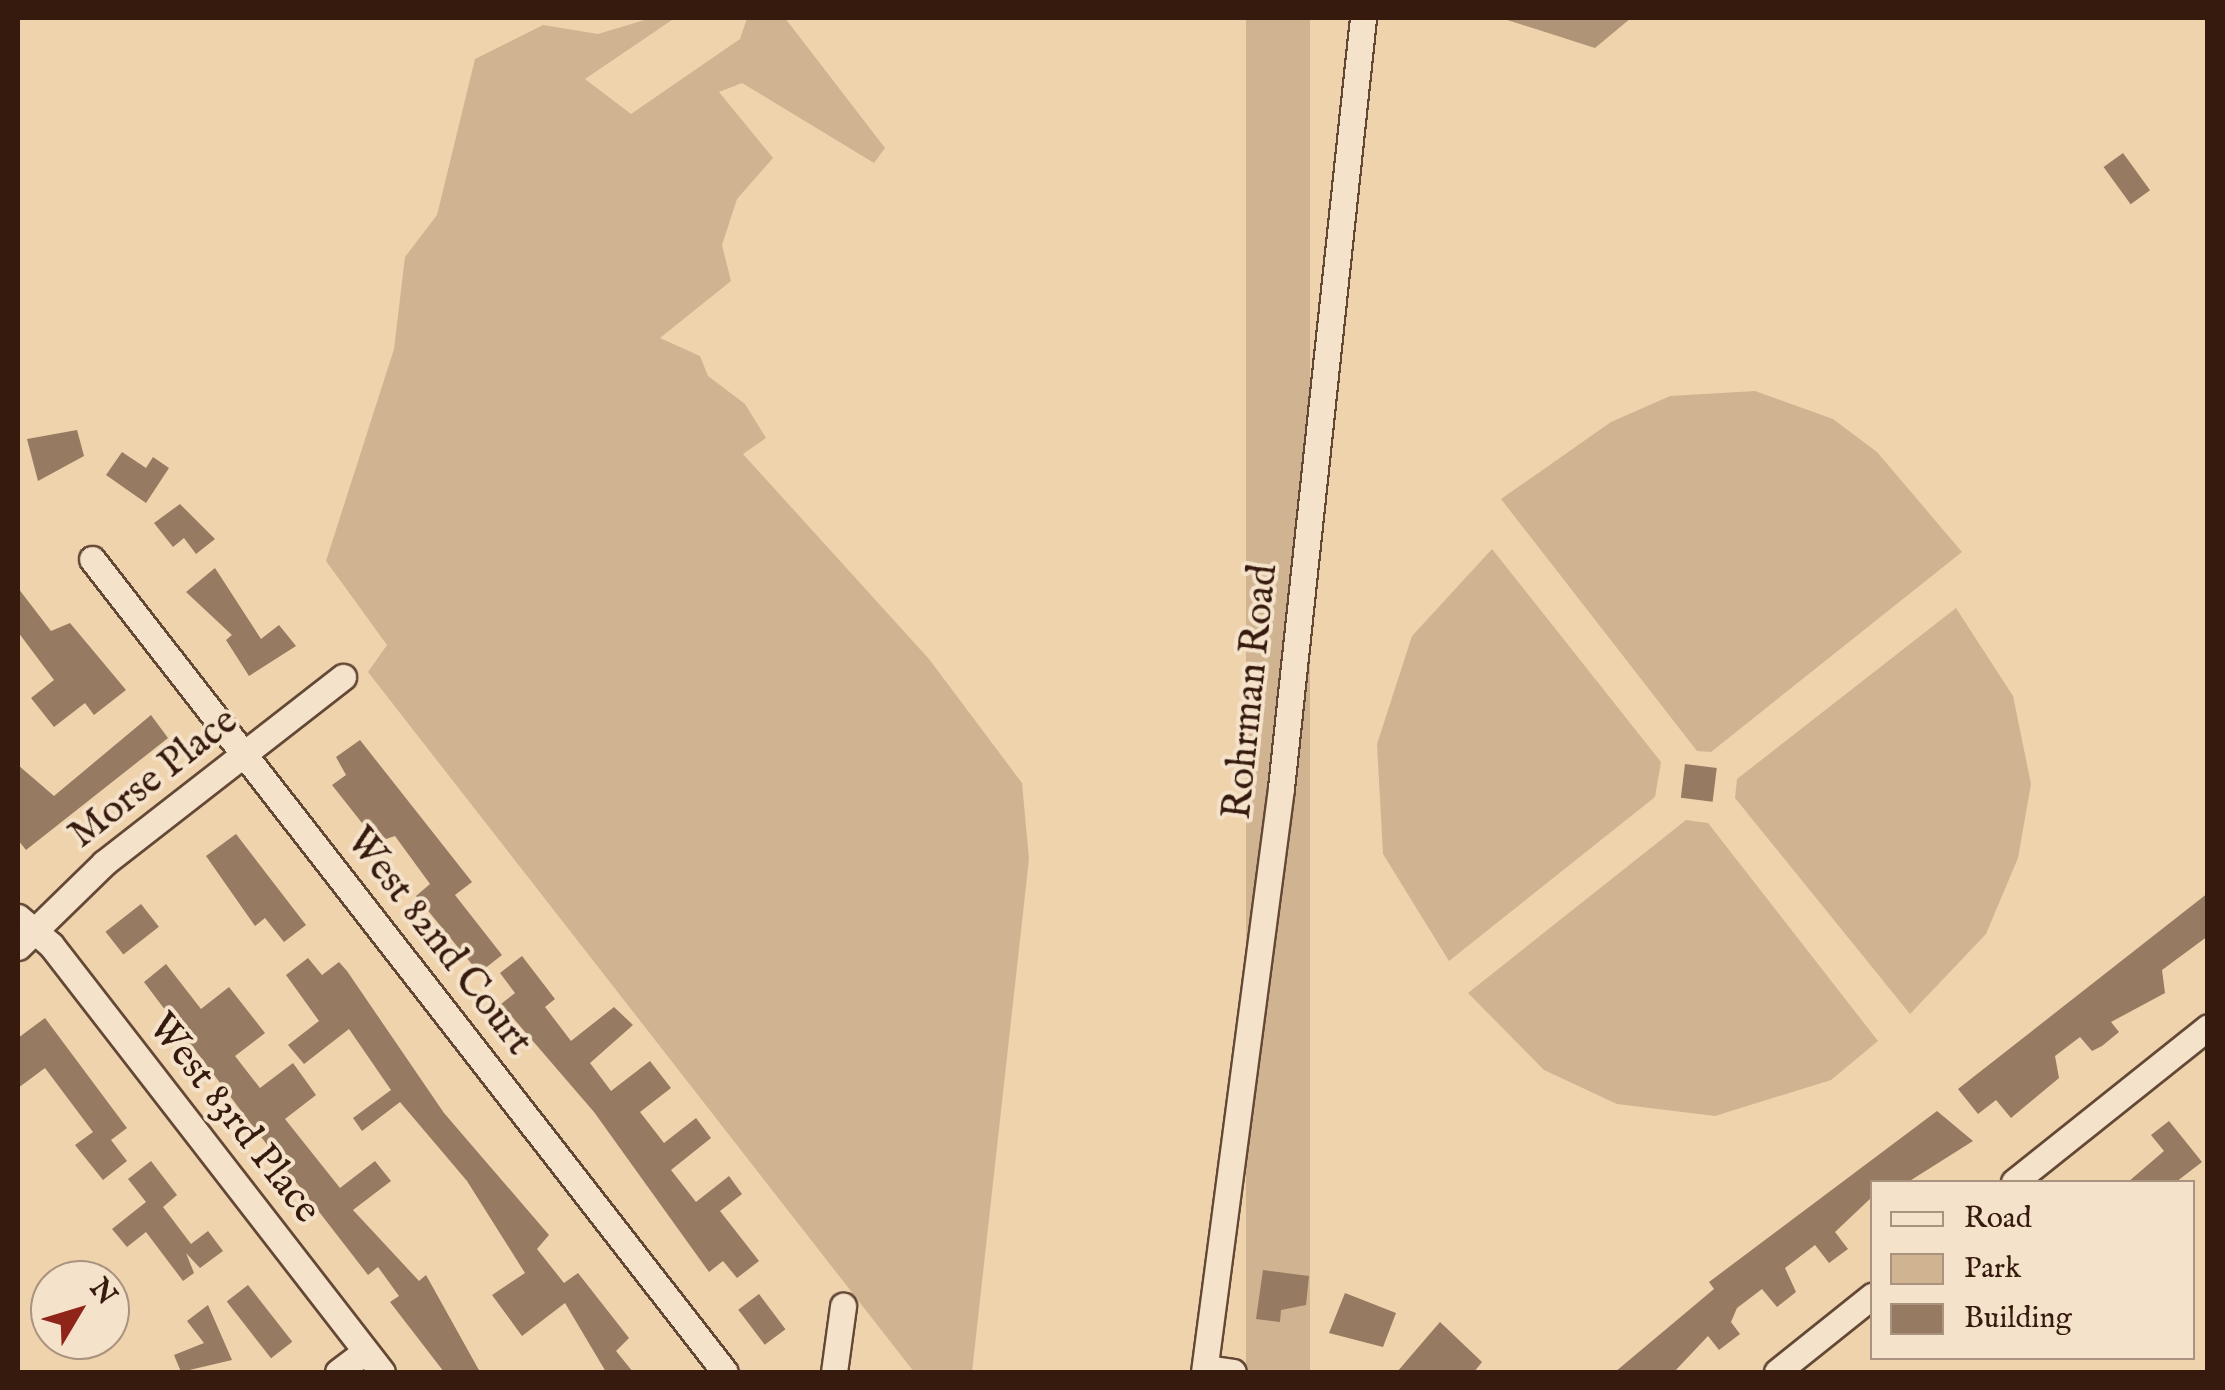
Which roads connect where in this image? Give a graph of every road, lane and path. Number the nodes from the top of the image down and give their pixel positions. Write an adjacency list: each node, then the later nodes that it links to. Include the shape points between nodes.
1 (1363, 18): 11 (street, Rohrman Road, via 1281,788)
2 (92, 559): 4 (street, West 82nd Court)
3 (342, 677): 4 (street, Morse Place)
4 (245, 754): 5 (street, Morse Place); 14 (street, West 82nd Court)
5 (23, 931): 10 (street, West 83rd Place)
6 (2208, 1027): 7 (street)
7 (2017, 1180)
8 (1870, 1298): 17 (street)
9 (843, 1306): 15 (street)
10 (365, 1352): 12 (street); 13 (street, West 83rd Place)
11 (1204, 1370): 16 (street)
12 (338, 1372)
13 (382, 1372)
14 (725, 1372)
15 (834, 1372)
16 (1234, 1372)
17 (1777, 1372)

